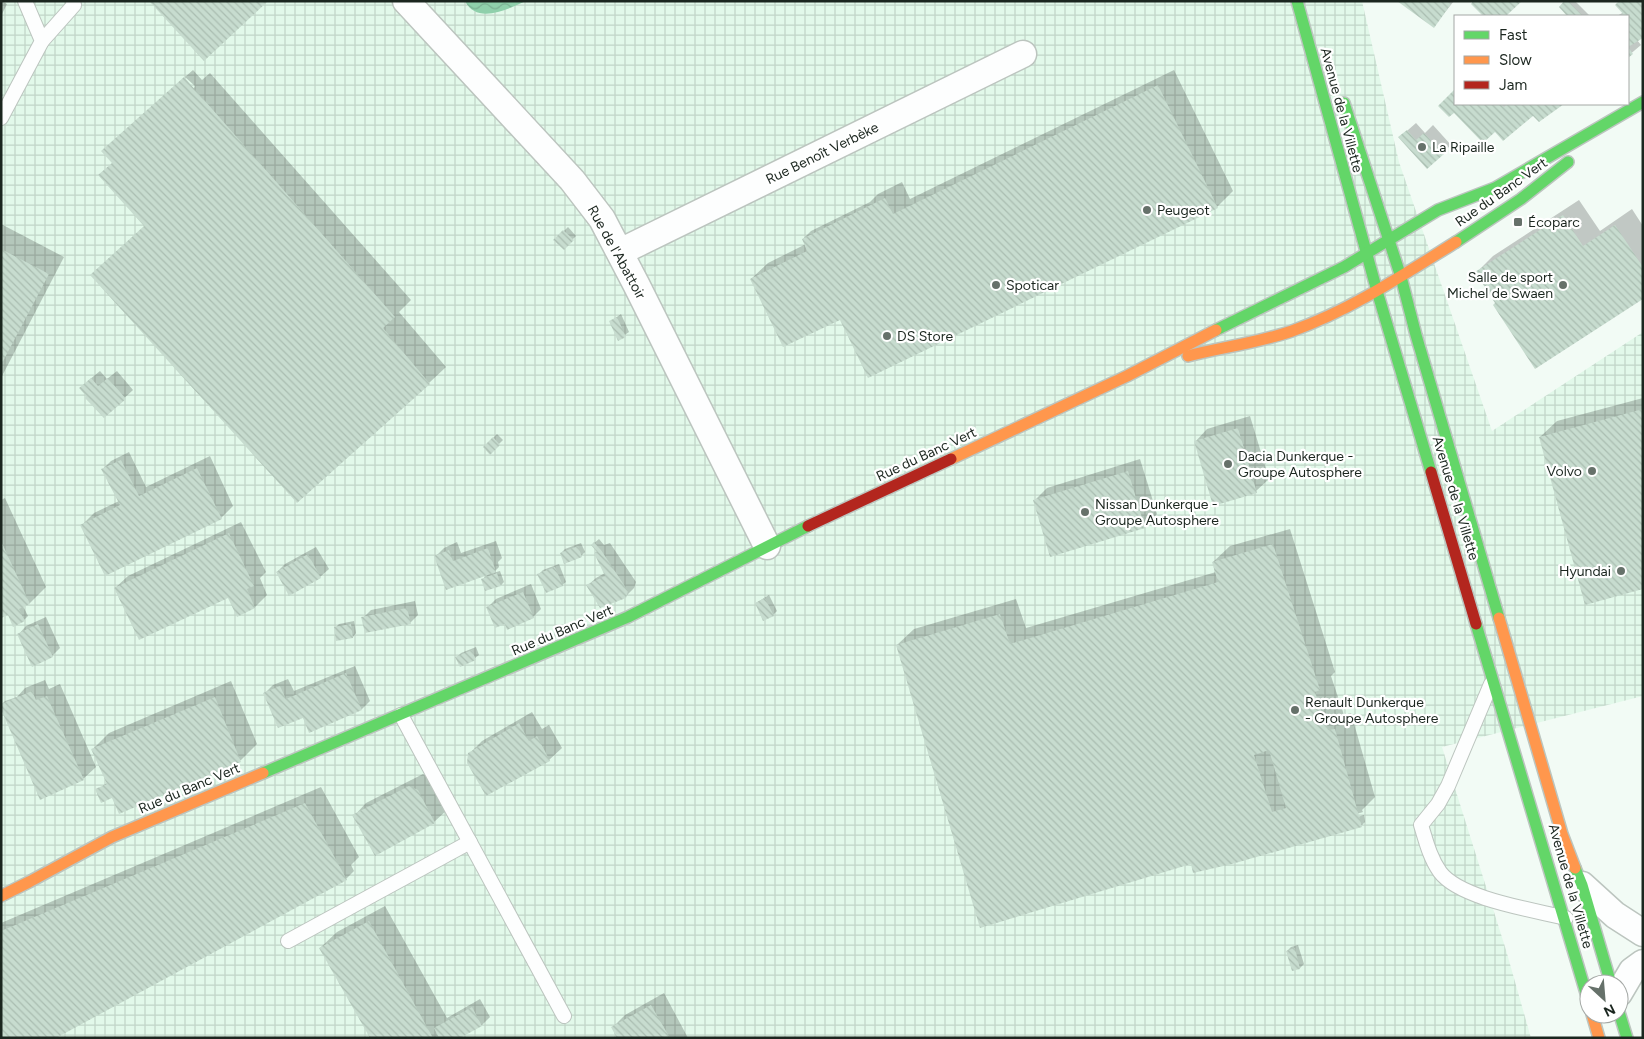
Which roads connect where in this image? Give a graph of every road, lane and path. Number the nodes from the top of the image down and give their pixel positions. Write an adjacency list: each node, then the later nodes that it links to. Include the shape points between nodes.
1 (26, 1): 5 (lane)
2 (73, 1): 5 (lane, via 74,5)
3 (406, 1): 13 (street, Rue de l'Abattoir, via 584,193)
4 (1297, 1): 14 (street, Avenue de la Villette)
5 (42, 41): 9 (lane)
6 (1023, 54): 13 (street, Rue Benoît Verbèke)
7 (1340, 92): 12 (street, Avenue de la Villette)
8 (1639, 104): 10 (street, Rue du Banc Vert); 17 (street, Rue du Banc Vert, via 1530,193)
9 (1, 118)
10 (1569, 146): 11 (street, Rue du Banc Vert); 12 (street, Rue du Banc Vert, via 1509,181 1438,210)
11 (1496, 200)
12 (1389, 240): 14 (street, Rue du Banc Vert); 15 (street, Avenue de la Villette); 16 (street, via 1382,258)
13 (620, 252): 22 (street, Rue de l'Abattoir)
14 (1367, 254): 16 (street, Avenue de la Villette); 21 (street, Rue du Banc Vert)
15 (1393, 265): 17 (street, Avenue de la Villette); 18 (street)
16 (1367, 274): 18 (street, Avenue de la Villette)
17 (1401, 277): 18 (street, Rue du Banc Vert); 23 (street, Avenue de la Villette)
18 (1377, 291): 20 (street, Rue du Banc Vert, via 1292,331); 24 (street, Avenue de la Villette)
19 (1248, 331): 20 (street, Rue du Banc Vert)
20 (1185, 357): 21 (street, Rue du Banc Vert)
21 (1127, 376): 22 (street, Rue du Banc Vert)
22 (767, 546): 25 (street, Rue du Banc Vert, via 628,618)
23 (1508, 644): 24 (lane); 27 (street, Avenue de la Villette, via 1562,834)
24 (1494, 678): 29 (street, Avenue de la Villette); 29 (lane, via 1448,786 1420,826 1435,864 1456,886 1504,904)
25 (401, 715): 26 (lane); 28 (street, Rue du Banc Vert, via 112,837)
26 (470, 842): 32 (lane); 37 (lane)
27 (1582, 885): 30 (street, Avenue de la Villette); 31 (street, via 1615,915)
28 (1, 896)
29 (1564, 917): 30 (lane); 34 (street, Avenue de la Villette)
30 (1594, 924): 35 (street, Avenue de la Villette)
31 (1643, 933)
32 (288, 941)
33 (1643, 963): 36 (street)
34 (1581, 974)
35 (1608, 974)
36 (1629, 975)
37 (564, 1016)
38 (1595, 1024): 40 (street)
39 (1622, 1024): 41 (street)
40 (1599, 1038)
41 (1626, 1038)

